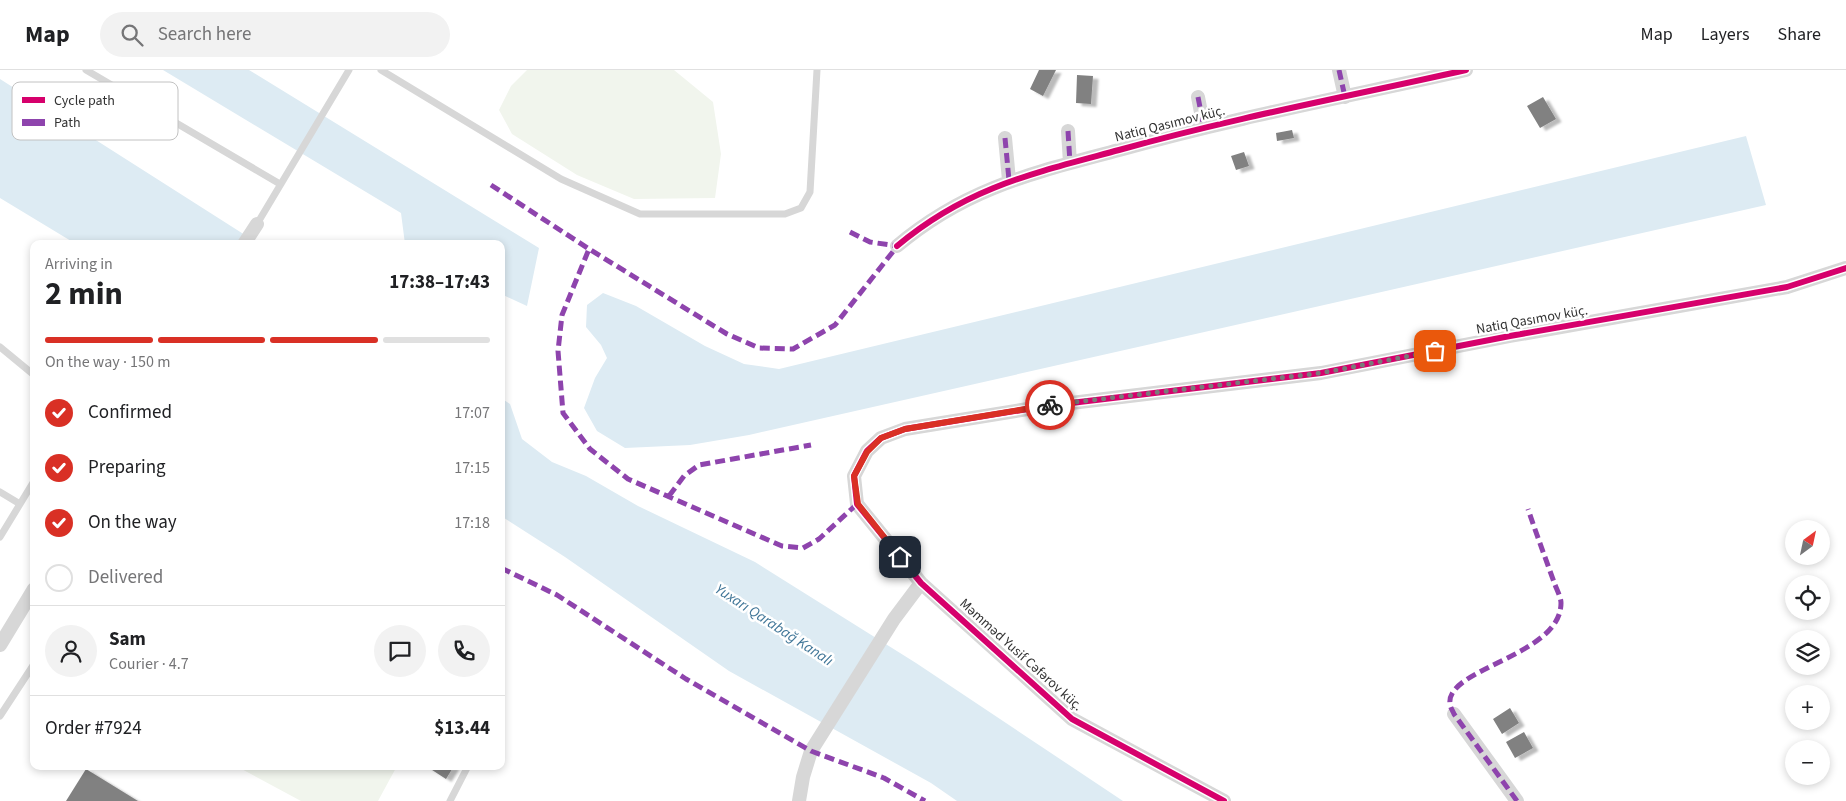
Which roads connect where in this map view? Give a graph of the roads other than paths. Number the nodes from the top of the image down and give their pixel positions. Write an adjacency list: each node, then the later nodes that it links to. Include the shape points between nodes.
1 (86, 70): 7 (lane)
2 (381, 70): 3 (lane, via 561,179 640,214 785,214 801,208 810,192)
3 (817, 70)
4 (1340, 70): 9 (street)
5 (1466, 70): 9 (street, Natiq Qasımov küç.)
6 (347, 73): 16 (lane)
7 (106, 82)
8 (1198, 97): 11 (street)
9 (1345, 97): 11 (street, Natiq Qasımov küç.)
10 (178, 124): 16 (lane)
11 (1204, 128): 14 (street, Natiq Qasımov küç.)
12 (1068, 131): 14 (street)
13 (1005, 138): 15 (street)
14 (1070, 163): 15 (street, Natiq Qasımov küç.)
15 (1009, 180): 19 (street, Natiq Qasımov küç., via 924,223)
16 (280, 184): 17 (lane)
17 (257, 224): 18 (street)
18 (247, 240)
19 (896, 246)
20 (1846, 268): 26 (street, Natiq Qasımov küç., via 1787,287 1321,373 1046,406 905,429 881,438 867,452 854,476)
21 (0, 347): 22 (lane)
22 (30, 373)
23 (30, 488): 25 (lane)
24 (0, 492): 25 (lane)
25 (20, 504): 27 (lane)
26 (858, 504): 28 (street, Məmməd Yusif Cəfərov küç.)
27 (0, 537)
28 (921, 583): 36 (street, via 894,619 826,726 805,767); 37 (street, Məmməd Yusif Cəfərov küç., via 1072,719)
29 (30, 596): 30 (street)
30 (0, 645)
31 (30, 670): 33 (lane)
32 (1454, 714): 38 (street)
33 (0, 716)
34 (466, 770): 35 (lane)
35 (450, 801)
36 (799, 801)
37 (1224, 801)
38 (1517, 801)

